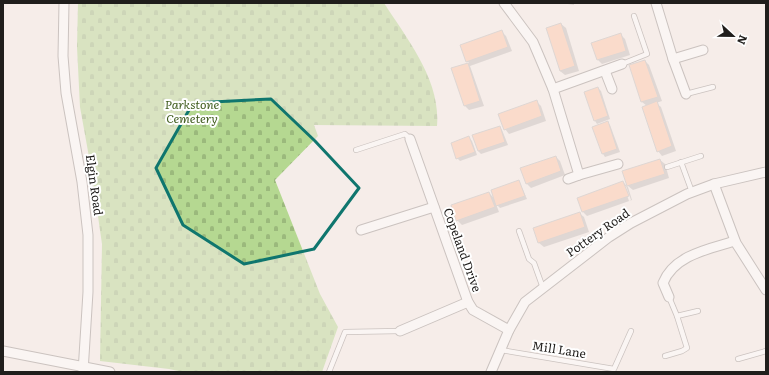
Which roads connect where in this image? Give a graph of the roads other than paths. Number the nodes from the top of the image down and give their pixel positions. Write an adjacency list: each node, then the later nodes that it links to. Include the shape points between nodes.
1 (64, 3): 42 (street, Elgin Road, via 63,56 66,93 82,182 88,235)
2 (504, 3): 10 (street, via 533,42)
3 (656, 3): 6 (street)
4 (634, 16): 7 (lane, via 647,54)
5 (703, 50): 6 (street)
6 (673, 60): 12 (street)
7 (622, 64): 8 (street)
8 (605, 71): 10 (street); 11 (street)
9 (713, 86): 12 (lane)
10 (553, 89): 20 (street)
11 (612, 89)
12 (686, 94)
13 (410, 139): 14 (lane, via 405,134); 24 (street, Copeland Drive)
14 (356, 150)
15 (701, 156): 16 (lane)
16 (681, 162): 18 (lane); 23 (lane)
17 (618, 164): 20 (street)
18 (667, 167)
19 (766, 172): 22 (street, Pottery Road)
20 (579, 175): 21 (street)
21 (568, 179)
22 (714, 184): 23 (street, Pottery Road); 27 (street)
23 (692, 192): 28 (street, Pottery Road, via 609,237)
24 (434, 206): 25 (street, Copeland Drive); 31 (street, Copeland Drive)
25 (362, 230)
26 (519, 231): 28 (lane)
27 (735, 241): 29 (street); 30 (street, via 690,256 676,265 663,283)
28 (543, 288): 34 (street, Pottery Road, via 525,302)
29 (766, 290)
30 (669, 297): 33 (lane)
31 (468, 302): 34 (street, Copeland Drive, via 473,310); 35 (street, Copeland Drive)
32 (698, 311): 33 (lane)
33 (677, 316): 40 (lane, via 687,348)
34 (509, 330): 37 (street, Pottery Road)
35 (400, 331): 44 (lane, via 345,332)
36 (631, 331): 37 (lane, Mill Lane, via 614,369)
37 (501, 350): 45 (street, Pottery Road)
38 (3, 351): 42 (street)
39 (766, 351): 41 (lane)
40 (665, 356)
41 (738, 358)
42 (84, 369): 43 (street)
43 (110, 372)
44 (329, 372)
45 (491, 372)

